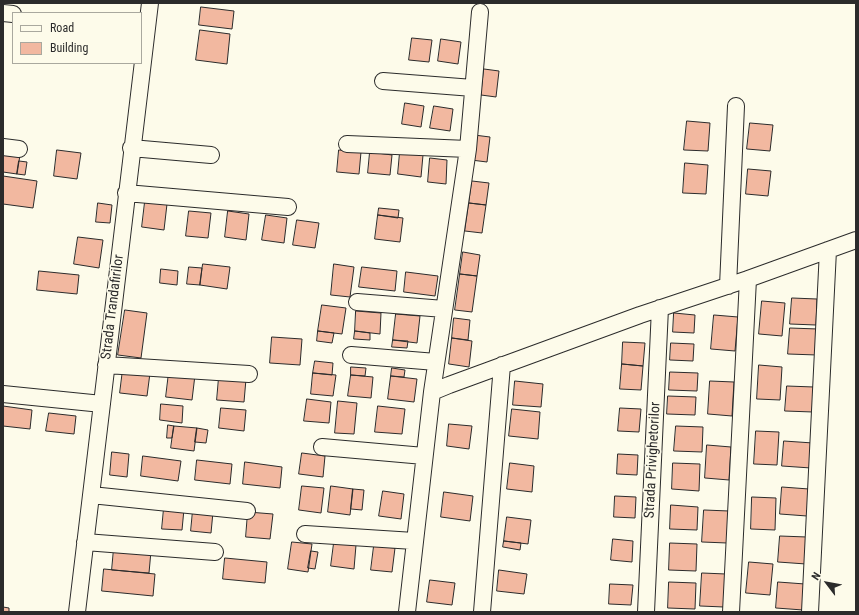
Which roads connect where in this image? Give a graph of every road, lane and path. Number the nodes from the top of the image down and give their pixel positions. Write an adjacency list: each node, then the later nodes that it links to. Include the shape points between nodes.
1 (150, 3): 8 (street, Strada Trandafirilor)
2 (480, 12): 4 (street)
3 (383, 81): 4 (street)
4 (473, 88): 10 (street)
5 (736, 106): 17 (street)
6 (347, 144): 10 (street)
7 (3, 147): 9 (street)
8 (131, 148): 11 (street); 12 (street, Strada Trandafirilor)
9 (19, 149)
10 (468, 149): 20 (street)
11 (210, 155)
12 (126, 193): 13 (street); 23 (street, Strada Trandafirilor)
13 (288, 207)
14 (856, 240): 15 (street)
15 (828, 250): 16 (street); 42 (street)
16 (748, 279): 17 (street); 41 (street)
17 (728, 286): 19 (street)
18 (357, 302): 20 (street)
19 (660, 308): 24 (street); 40 (street, Strada Privighetorilor)
20 (444, 309): 22 (street)
21 (351, 355): 22 (street)
22 (436, 362): 26 (street)
23 (106, 365): 25 (street); 28 (street, Strada Trandafirilor)
24 (502, 365): 26 (street); 39 (street)
25 (249, 374)
26 (432, 392): 30 (street)
27 (3, 394): 28 (street)
28 (102, 404): 31 (street, Strada Trandafirilor)
29 (322, 447): 30 (street)
30 (424, 456): 34 (street)
31 (91, 495): 32 (street); 35 (street, Strada Trandafirilor)
32 (247, 511)
33 (305, 534): 34 (street)
34 (414, 541): 38 (street)
35 (85, 542): 36 (street); 37 (street, Strada Trandafirilor)
36 (215, 552)
37 (77, 612)
38 (407, 612)
39 (482, 612)
40 (646, 612)
41 (731, 612)
42 (810, 612)

